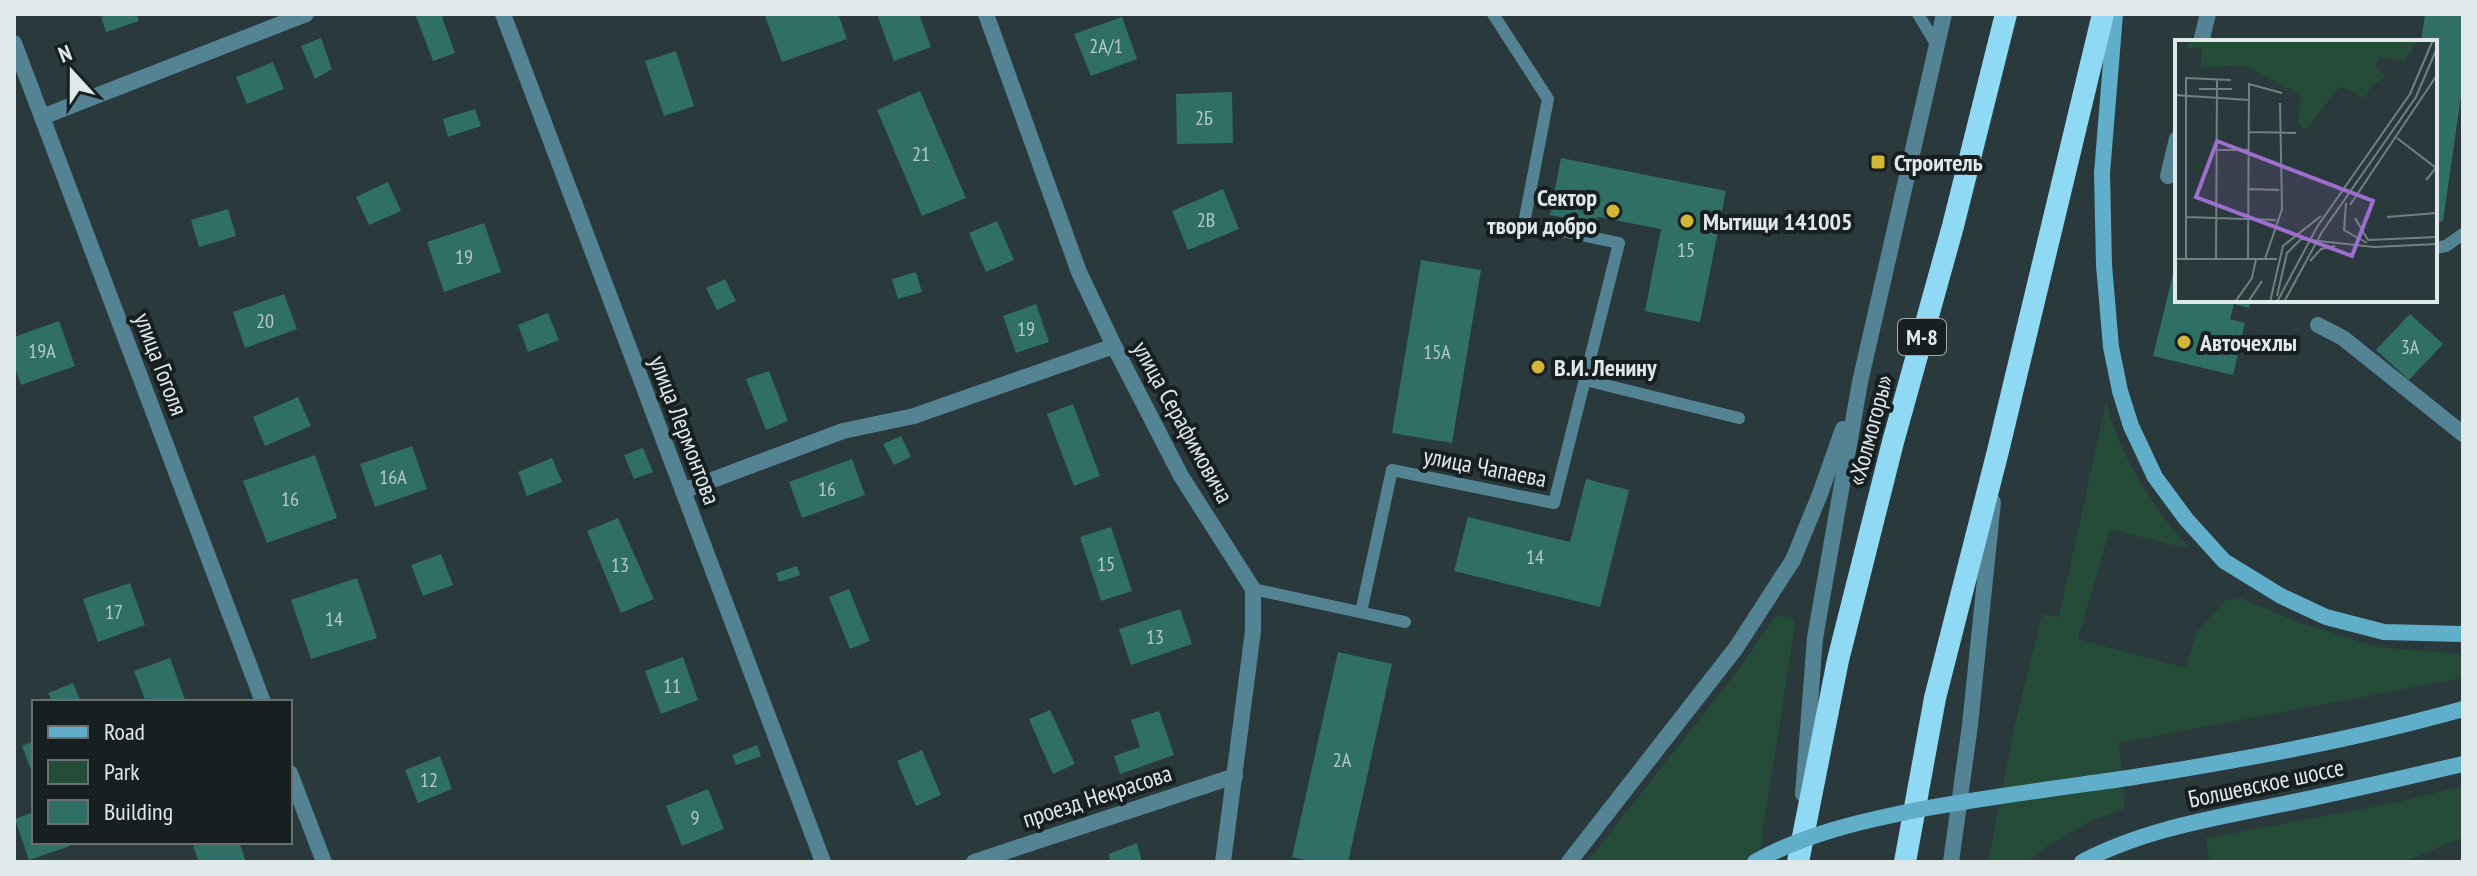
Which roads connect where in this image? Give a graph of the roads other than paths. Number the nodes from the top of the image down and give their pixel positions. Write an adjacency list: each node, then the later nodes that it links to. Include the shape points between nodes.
1 (306, 14): 14 (street)
2 (503, 14): 26 (street, улица Лермонтова)
3 (986, 14): 20 (street, улица Серафимовича, via 1079,272)
4 (1493, 14): 21 (lane, улица Чапаева, via 1548,99 1524,223 1619,243)
5 (1918, 14): 13 (lane)
6 (1944, 14): 13 (street)
7 (2006, 14): 42 (highway, «Холмогоры» / М-8, via 1838,660)
8 (2103, 14): 25 (highway)
9 (2115, 14): 30 (main road, via 2102,173 2111,347 2131,426 2155,477 2224,561 2281,596 2326,617 2384,632)
10 (2208, 14): 11 (street)
11 (2202, 40)
12 (14, 43): 14 (street, улица Гоголя)
13 (1936, 44): 22 (street)
14 (42, 117): 31 (street, улица Гоголя)
15 (2175, 154): 16 (street)
16 (2172, 177)
17 (2463, 234): 18 (lane)
18 (2437, 248)
19 (2318, 325): 24 (street, via 2343,338)
20 (1114, 346): 26 (street, via 914,416 843,431); 27 (street, улица Серафимовича, via 1181,476)
21 (1585, 380): 23 (lane); 28 (lane, улица Чапаева, via 1554,503 1392,470)
22 (1860, 382): 40 (street, via 1793,560 1736,648); 42 (street, via 1815,638)
23 (1739, 418)
24 (2463, 434)
25 (1998, 451): 43 (highway, via 1935,698); 44 (street)
26 (683, 491): 37 (street, улица Лермонтова)
27 (1253, 589): 28 (lane); 34 (street, via 1253,631)
28 (1361, 612): 29 (lane)
29 (1405, 622)
30 (2463, 634)
31 (262, 700)
32 (2463, 709): 41 (main road, bridge, via 2255,757 1881,817 1817,835)
33 (2463, 764): 45 (main road, Болшевское шоссе, via 2184,824)
34 (1235, 776): 38 (street, проезд Некрасова); 39 (street)
35 (292, 778): 36 (street)
36 (324, 862)
37 (823, 862)
38 (974, 862)
39 (1223, 862)
40 (1569, 862)
41 (1755, 862)
42 (1798, 862)
43 (1905, 862)
44 (1951, 862)
45 (2082, 862)

